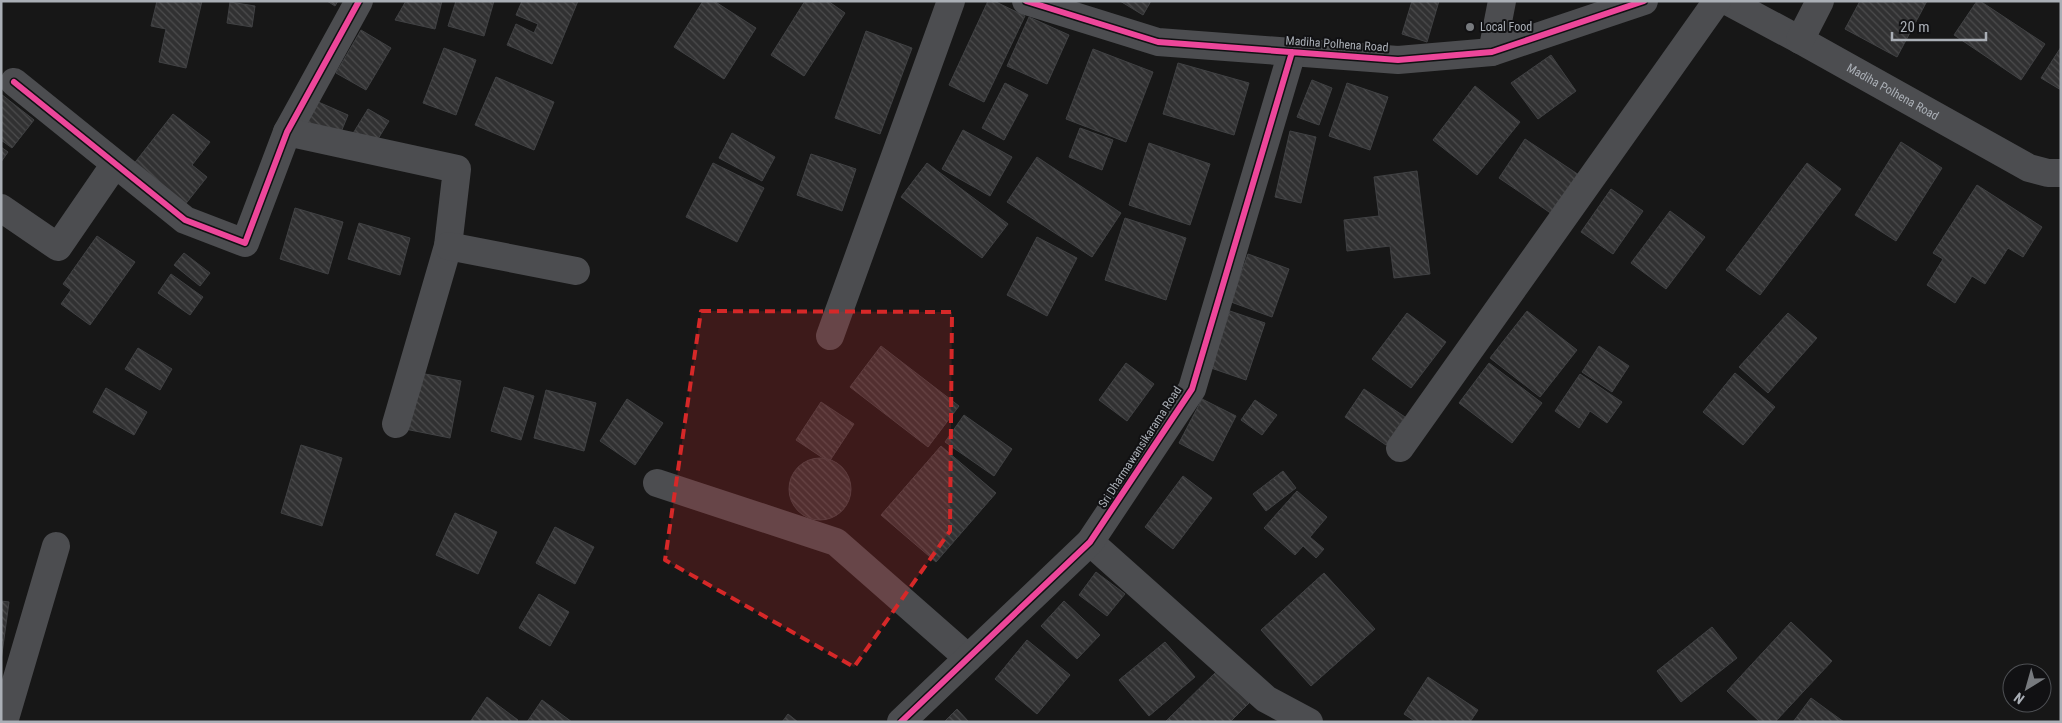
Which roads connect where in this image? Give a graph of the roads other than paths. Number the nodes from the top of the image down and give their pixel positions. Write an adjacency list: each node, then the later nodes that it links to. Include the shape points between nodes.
1 (360, 1): 13 (street)
2 (951, 1): 19 (street)
3 (1026, 1): 10 (street, Madiha Polhena Road, via 1158,42)
4 (1502, 1): 11 (street)
5 (1644, 1): 11 (street, Madiha Polhena Road)
6 (1717, 1): 21 (street)
7 (1727, 1): 9 (street, Madiha Polhena Road)
8 (1820, 1): 9 (street)
9 (1800, 40): 15 (street, Madiha Polhena Road, via 2029,168)
10 (1292, 52): 11 (street, Madiha Polhena Road, via 1398,60); 23 (street, Sri Dharmawansikarama Road, via 1192,389)
11 (1492, 52)
12 (14, 82): 14 (street)
13 (287, 132): 14 (street, via 245,243 185,220); 17 (street, via 457,169)
14 (115, 164): 16 (street, via 58,247)
15 (2061, 173)
16 (1, 208)
17 (448, 246): 18 (street); 20 (street)
18 (576, 271)
19 (830, 336)
20 (396, 424)
21 (1400, 448)
22 (657, 483): 25 (street, via 836,542)
23 (1090, 542): 25 (street, Sri Dharmawansikarama Road); 28 (street, via 1266,699)
24 (56, 546): 26 (street)
25 (968, 658): 27 (street, Sri Dharmawansikarama Road)
26 (4, 722)
27 (901, 722)
28 (1309, 722)

